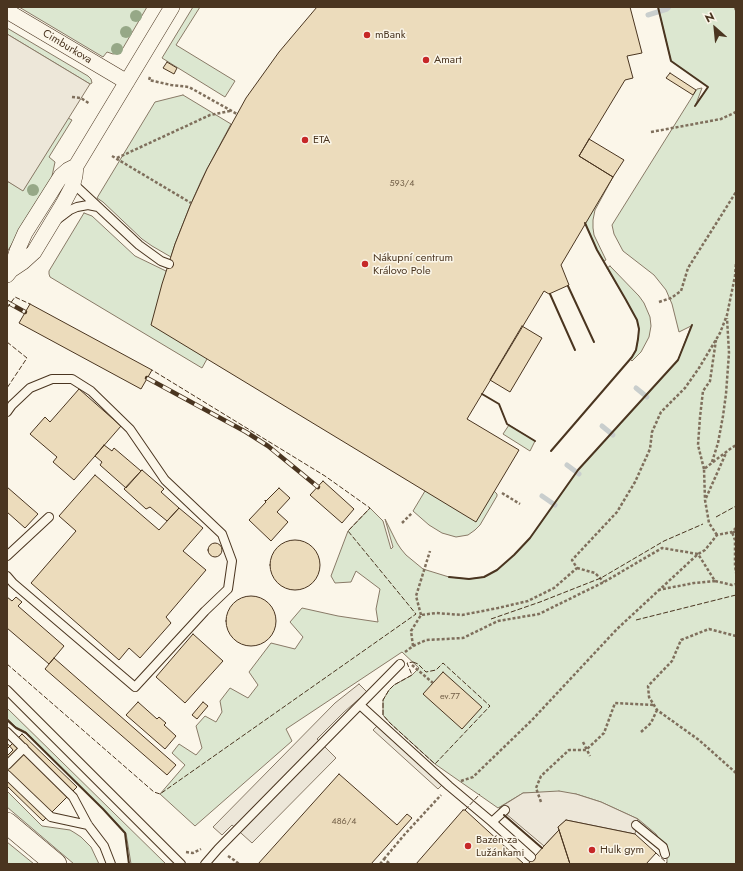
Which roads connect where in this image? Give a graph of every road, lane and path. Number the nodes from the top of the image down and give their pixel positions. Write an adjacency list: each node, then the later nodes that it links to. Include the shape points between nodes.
1 (172, 7): 6 (street)
2 (735, 7): 4 (path)
3 (7, 11): 6 (street, Cimburkova)
4 (736, 11)
5 (148, 80): 9 (path, via 189,87)
6 (127, 82): 15 (street)
7 (72, 97): 8 (path, via 81,98)
8 (90, 104)
9 (230, 111): 11 (path); 14 (path, via 210,115)
10 (736, 112): 12 (path, via 721,119)
11 (237, 114)
12 (651, 132)
13 (112, 156): 14 (path)
14 (117, 158): 18 (path)
15 (76, 166): 16 (street); 23 (street, via 61,176 25,233)
16 (74, 182): 19 (lane); 20 (street)
17 (736, 192): 24 (path, via 688,268 681,291)
18 (191, 203)
19 (98, 207): 20 (lane, via 77,207); 22 (lane, via 139,245)
20 (50, 226): 23 (street, via 34,252)
21 (736, 263): 25 (path)
22 (169, 264)
23 (9, 272)
24 (659, 302)
25 (727, 315): 26 (path); 30 (path, via 729,353 726,394 718,443)
26 (717, 338): 31 (path, via 710,381 703,391 700,417 698,445); 44 (path, via 685,388 661,412 652,432 650,449 635,482 617,512 572,560)
27 (7, 412): 46 (lane, via 30,388 52,379 72,379 91,391 130,429 165,480 222,534 232,561 228,589 135,687)
28 (736, 445): 29 (path)
29 (726, 451): 30 (path); 33 (path)
30 (712, 462): 31 (path)
31 (704, 469): 33 (path)
32 (502, 493): 34 (path)
33 (705, 500): 40 (path, via 709,523)
34 (520, 504)
35 (412, 513): 37 (path)
36 (49, 517): 43 (lane)
37 (402, 523)
38 (736, 528): 39 (path)
39 (734, 532): 40 (path); 45 (path)
40 (717, 535): 42 (path, via 705,550)
41 (430, 551): 51 (path, via 416,596)
42 (698, 554): 47 (path); 48 (path, via 662,548); 50 (path)
43 (7, 556)
44 (577, 568): 48 (path, via 595,573); 51 (path, via 554,588 528,601 462,615 436,612)
45 (736, 573)
46 (7, 576)
47 (715, 581): 49 (path); 50 (path)
48 (604, 582): 53 (path, via 539,614 498,621 463,638 426,640)
49 (736, 584)
50 (658, 590): 69 (path, via 617,628 532,720 473,777)
51 (421, 615): 53 (path, via 411,631)
52 (736, 636): 58 (path, via 709,629 681,640 672,661 648,686 649,697)
53 (414, 646): 54 (path, via 405,652)
54 (400, 664): 55 (path, via 412,665); 57 (lane)
55 (433, 683)
56 (7, 690): 83 (lane)
57 (360, 705): 69 (lane); 84 (lane)
58 (654, 705): 59 (path); 64 (path, via 615,702 604,733)
59 (657, 710): 61 (path, via 651,722); 67 (path, via 698,740)
60 (7, 732): 63 (lane)
61 (641, 732)
62 (583, 742): 64 (path)
63 (24, 748): 66 (lane); 75 (lane, via 73,797)
64 (586, 750): 65 (path); 71 (path, via 569,750 541,776 536,788)
65 (590, 756)
66 (7, 765)
67 (736, 773)
68 (7, 775): 75 (lane, via 52,817)
69 (449, 786): 73 (lane)
70 (437, 798): 80 (path)
71 (541, 802)
72 (505, 810): 73 (lane)
73 (492, 822): 79 (lane)
74 (7, 823): 81 (main road)
75 (88, 825): 82 (lane, via 104,846)
76 (636, 825): 77 (lane, via 663,847)
77 (665, 854)
78 (228, 856): 85 (path)
79 (531, 857)
80 (384, 859): 86 (path); 87 (path)
81 (56, 864)
82 (112, 864)
83 (180, 864)
84 (205, 864)
85 (239, 864)
86 (380, 864)
87 (390, 864)

